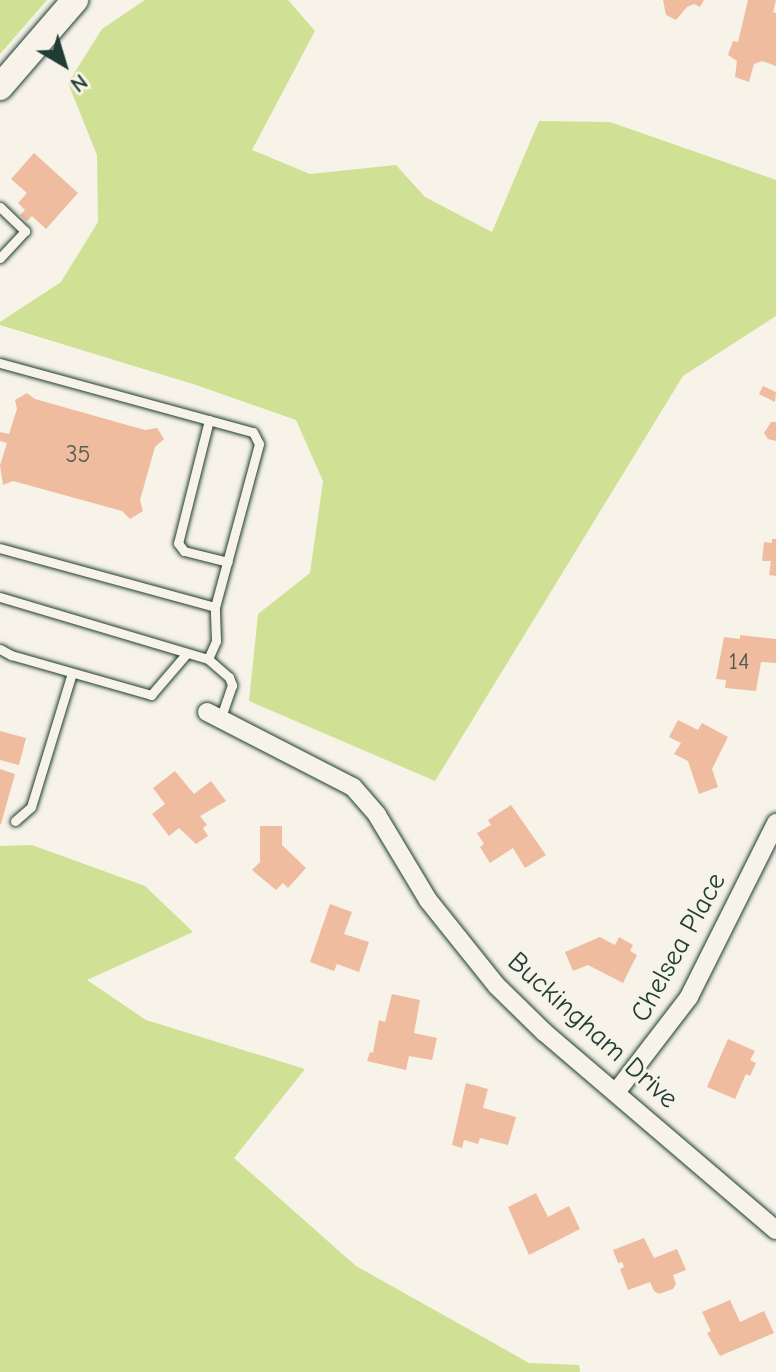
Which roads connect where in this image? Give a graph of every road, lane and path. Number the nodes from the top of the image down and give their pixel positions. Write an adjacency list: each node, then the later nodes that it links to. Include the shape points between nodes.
1 (75, 0): 2 (main road)
2 (0, 87)
3 (0, 207): 4 (lane, via 25,231)
4 (0, 258)
5 (0, 363): 6 (lane)
6 (209, 420): 8 (lane, via 253,432 259,444); 8 (lane, via 178,543 184,551)
7 (0, 548): 10 (lane)
8 (228, 562): 10 (lane)
9 (0, 597): 12 (lane)
10 (215, 607): 13 (lane, via 216,641)
11 (0, 649): 14 (lane)
12 (187, 653): 13 (lane); 14 (lane, via 151,695)
13 (208, 659): 15 (lane, via 232,685)
14 (72, 673): 16 (lane, via 31,807)
15 (214, 715): 18 (street, Buckingham Drive, via 353,787 377,815 428,900 497,986)
16 (15, 821)
17 (776, 823): 18 (street, Chelsea Place, via 689,997)
18 (617, 1091): 19 (street, Buckingham Drive)
19 (776, 1230)

